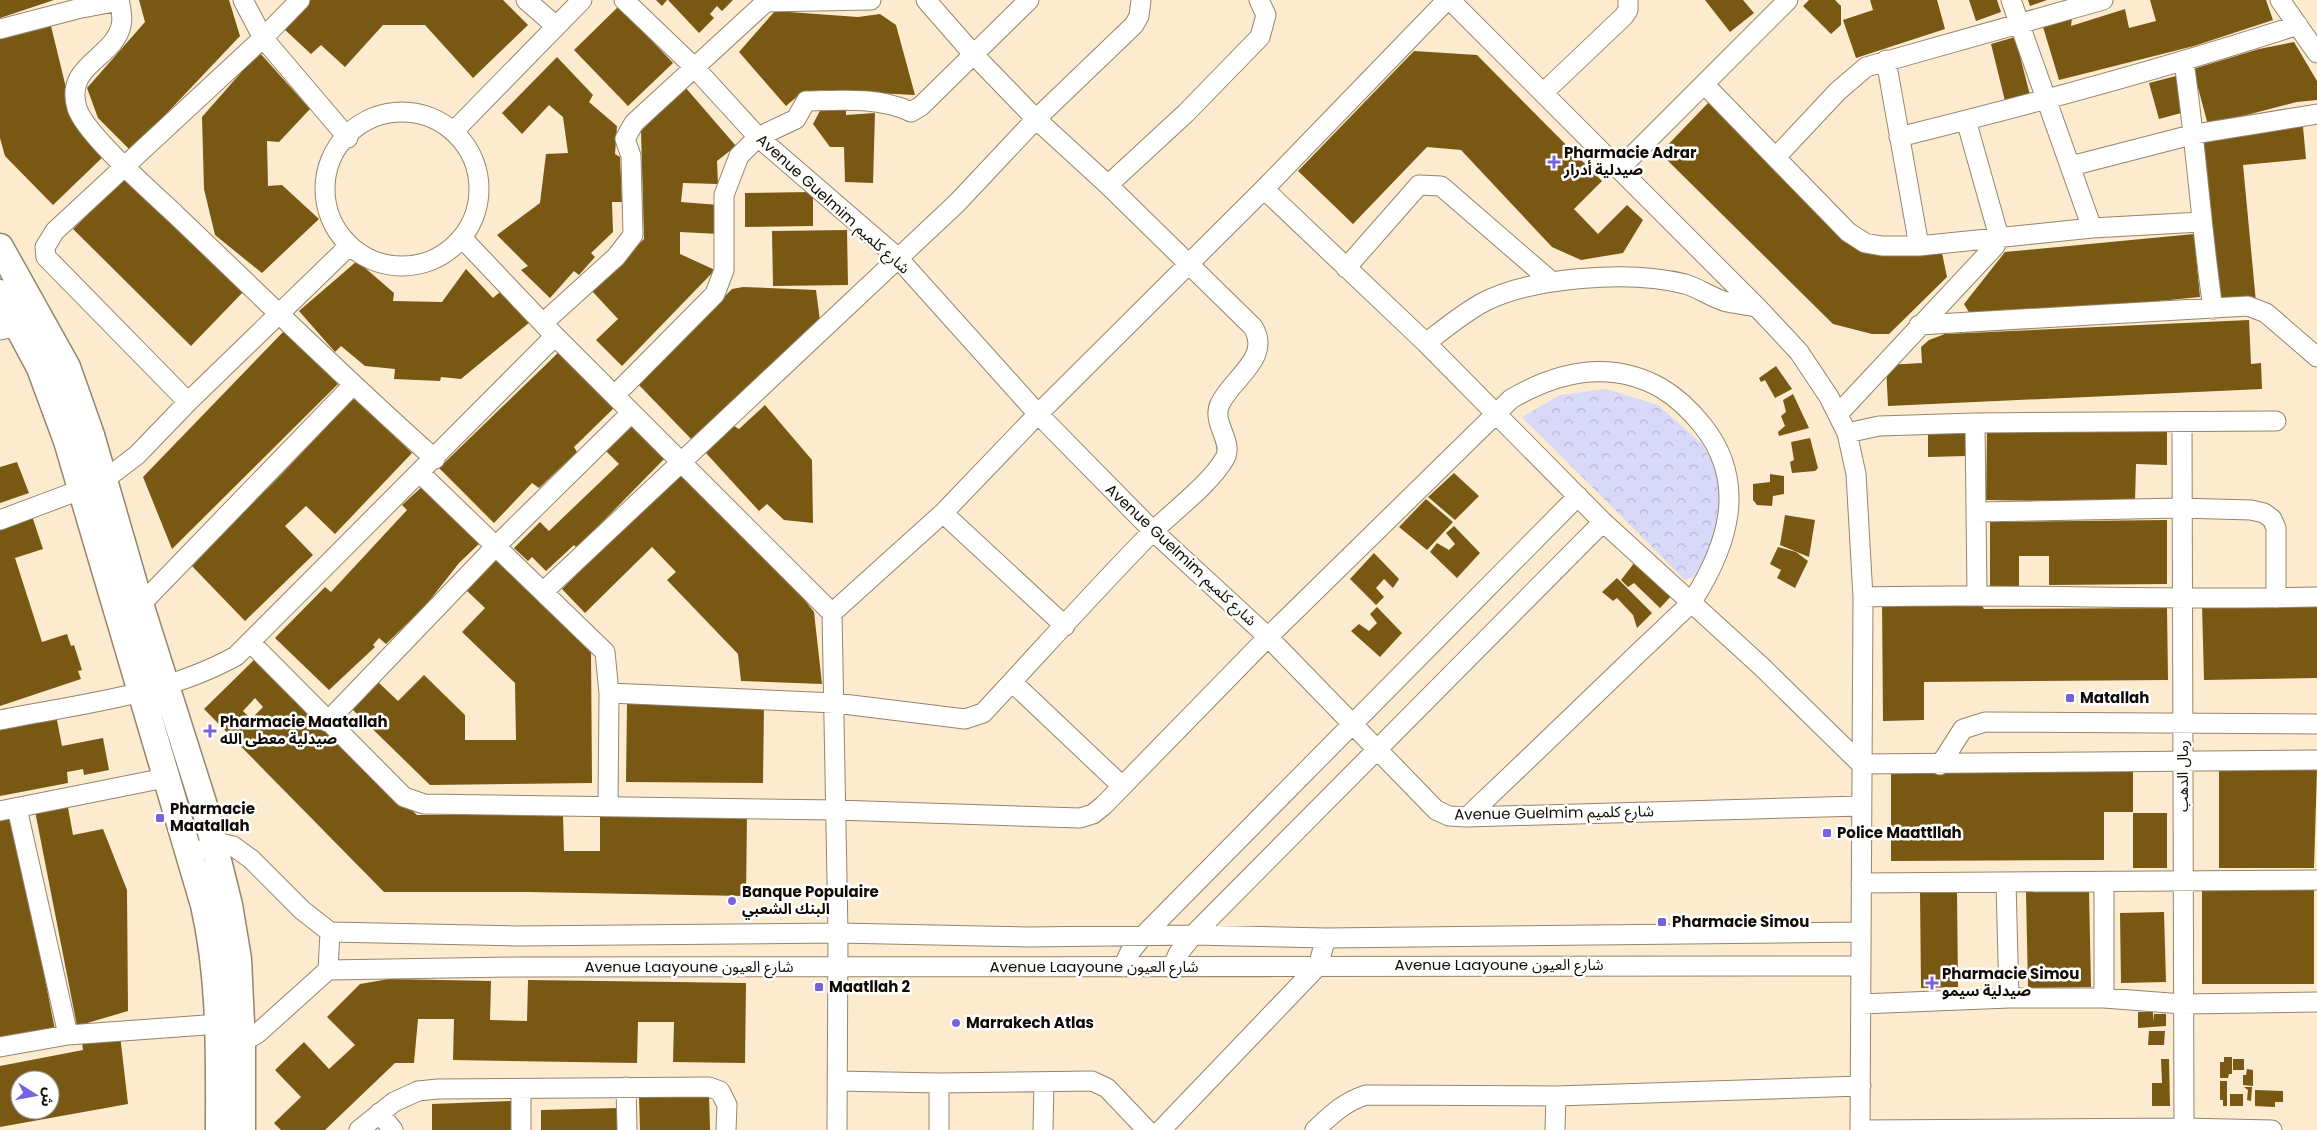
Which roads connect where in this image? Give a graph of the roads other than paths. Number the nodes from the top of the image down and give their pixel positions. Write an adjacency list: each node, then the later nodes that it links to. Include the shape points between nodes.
1 (119, 0): 22 (street); 41 (street, via 122,15 118,33 84,70 74,94 83,121)
2 (243, 0): 23 (street)
3 (300, 0): 23 (street)
4 (526, 0): 20 (street)
5 (582, 0): 20 (street)
6 (624, 0): 28 (street, Avenue Guelmim شارع كلميم)
7 (871, 0): 17 (street)
8 (926, 0): 25 (street)
9 (1029, 0): 25 (street)
10 (1141, 0): 33 (street, via 1134,25)
11 (1259, 0): 44 (street, via 1266,15 1260,37 1186,113)
12 (1449, 0): 30 (street); 45 (street)
13 (1628, 0): 30 (street, via 1624,16)
14 (2011, 0): 19 (street)
15 (2103, 0): 19 (street)
16 (2280, 0): 21 (street)
17 (766, 1): 28 (street)
18 (1778, 4): 29 (street)
19 (2020, 24): 26 (street); 31 (street)
20 (556, 26): 35 (street)
21 (2298, 26): 24 (street); 27 (street)
22 (0, 29)
23 (263, 38): 39 (street); 41 (street)
24 (2317, 53)
25 (974, 55): 33 (street); 37 (street, via 911,112 901,107 850,100 806,101 796,119)
26 (1886, 60): 38 (street); 40 (street, via 1853,76)
27 (2184, 62): 31 (street); 36 (street)
28 (694, 67): 37 (street, Avenue Guelmim شارع كلميم); 63 (street, via 634,122 625,139 631,156 633,235 630,241)
29 (1705, 84): 40 (street); 43 (street)
30 (1543, 93): 43 (street)
31 (2047, 100): 34 (street); 42 (street)
32 (2317, 114): 36 (street)
33 (1036, 119): 44 (street); 53 (street, via 957,203)
34 (1966, 120): 38 (street); 48 (street)
35 (454, 131): 39 (street, via 434,117 410,111 386,112 363,121); 49 (street, via 470,150 479,173 480,198 473,222)
36 (2195, 134): 42 (street); 46 (street)
37 (758, 137): 53 (street, Avenue Guelmim شارع كلميم); 67 (street, via 739,156 724,195 724,270 715,294)
38 (1899, 137): 51 (street)
39 (348, 138): 50 (street, via 331,156 325,179 325,203 333,226)
40 (1776, 157): 51 (street, via 1848,232 1865,242 1882,246)
41 (125, 166): 60 (street); 68 (street, via 55,231 45,247 46,257)
42 (2070, 166): 47 (street)
43 (1619, 169): 58 (street)
44 (1108, 185): 54 (street)
45 (1264, 189): 54 (street); 55 (street)
46 (2201, 222): 47 (street); 59 (street)
47 (2092, 228): 48 (street)
48 (1999, 237): 51 (street); 62 (street, via 1995,246)
49 (463, 239): 50 (street, via 440,258 416,266 391,266 368,259); 63 (street)
50 (349, 246): 60 (street)
51 (1919, 246)
52 (0, 247): 61 (street)
53 (897, 257): 71 (street, Avenue Guelmim شارع كلميم); 78 (street)
54 (1189, 264): 71 (street); 87 (street, via 1253,327 1259,337 1259,347 1253,361 1219,404 1218,418 1228,449 1226,457 1215,472)
55 (1346, 268): 56 (street, via 1419,185 1429,184 1441,186); 64 (street)
56 (1552, 282): 58 (street, via 1610,278 1665,281 1685,284 1726,301); 64 (street, via 1483,303)
57 (0, 293): 61 (street)
58 (1757, 307): 72 (street, via 1799,352)
59 (2212, 309): 62 (street); 65 (street, via 2259,308)
60 (279, 313): 66 (street); 68 (street)
61 (21, 326): 80 (street, via 68,441)
62 (1919, 326): 72 (street)
63 (549, 330): 67 (street); 77 (street)
64 (1426, 343): 70 (street)
65 (2317, 357)
66 (352, 386): 77 (street); 95 (street, via 147,598)
67 (615, 395): 69 (street)
68 (188, 402): 80 (street, via 137,455)
69 (631, 413): 78 (street); 88 (street)
70 (1495, 413): 81 (street); 96 (street, via 1540,383 1568,374 1588,372 1606,372 1650,382 1688,408 1722,457 1730,501 1719,551); 99 (street)
71 (1038, 414): 84 (street); 87 (street, Avenue Guelmim شارع كلميم)
72 (1838, 414): 76 (street)
73 (2276, 421): 75 (street)
74 (1975, 422): 75 (street); 76 (street, via 1879,426); 83 (street)
75 (2182, 422): 82 (street, رمال الدهب)
76 (1847, 433): 91 (street, via 1856,474)
77 (435, 459): 79 (street)
78 (682, 463): 89 (street); 97 (street)
79 (420, 473): 88 (street); 100 (street)
80 (92, 485): 85 (street); 95 (street); 102 (street)
81 (1578, 496): 86 (street); 109 (street)
82 (2181, 508): 83 (street); 93 (street, via 2251,510 2272,519 2276,528); 94 (street, رمال الدهب)
83 (1977, 512): 90 (street)
84 (943, 513): 97 (street); 98 (street)
85 (0, 520)
86 (1603, 522): 96 (street); 110 (street)
87 (1153, 531): 98 (street); 99 (street, Avenue Guelmim شارع كلميم)
88 (494, 547): 89 (street); 106 (street)
89 (543, 592): 103 (street, via 605,652)
90 (1977, 594): 91 (street); 94 (street)
91 (1863, 597): 113 (street)
92 (2317, 597): 93 (street)
93 (2276, 598): 94 (street)
94 (2182, 599): 107 (street, رمال الدهب)
95 (139, 601): 102 (street)
96 (1692, 602): 113 (street); 121 (street)
97 (832, 613): 104 (street)
98 (1065, 626): 101 (street)
99 (1268, 637): 109 (street, Avenue Guelmim شارع كلميم); 116 (street)
100 (251, 643): 102 (street, via 215,668); 106 (street)
101 (1012, 682): 104 (street, via 982,714 964,719); 116 (street)
102 (153, 689): 105 (street); 115 (street); 122 (street)
103 (609, 692): 104 (street); 118 (street)
104 (835, 703): 120 (street)
105 (0, 720)
106 (327, 722): 118 (street, via 404,796 424,804)
107 (2183, 723): 108 (street); 112 (street, رمال الدهب); 114 (street, via 1985,722 1963,729)
108 (2317, 724)
109 (1351, 725): 110 (street, Avenue Guelmim شارع كلميم); 131 (street)
110 (1377, 750): 121 (street, Avenue Guelmim شارع كلميم, via 1436,810 1449,816); 132 (street)
111 (2317, 760): 112 (street)
112 (2184, 762): 114 (street); 126 (street, رمال الدهب)
113 (1861, 764): 114 (street); 117 (street)
114 (1940, 765)
115 (166, 778): 119 (street); 122 (street)
116 (1122, 786): 120 (street, via 1104,806 1080,818)
117 (1861, 806): 121 (street, Avenue Guelmim شارع كلميم); 127 (street)
118 (608, 807): 120 (street)
119 (9, 810): 146 (street)
120 (836, 810): 130 (street)
121 (1467, 817)
122 (202, 850): 128 (street, via 220,843 233,846); 145 (street); 148 (street, via 229,905 238,959)
123 (2317, 880): 126 (street)
124 (2006, 882): 125 (street); 127 (street); 140 (street)
125 (2104, 882): 126 (street); 141 (street)
126 (2182, 882): 144 (street, رمال الدهب)
127 (1861, 883): 129 (street)
128 (330, 932): 130 (street, Avenue Laayoune شارع العيون, via 516,936); 139 (street)
129 (1861, 932): 133 (street, Avenue Laayoune شارع العيون); 135 (street)
130 (838, 933): 131 (street, Avenue Laayoune شارع العيون, via 1029,937); 137 (street)
131 (1144, 935): 132 (street, Avenue Laayoune شارع العيون); 136 (street)
132 (1193, 935): 133 (street, Avenue Laayoune شارع العيون); 138 (street)
133 (1326, 938): 134 (street)
134 (1318, 966): 135 (street, Avenue Laayoune شارع العيون); 138 (street, Avenue Laayoune شارع العيون); 170 (street)
135 (1861, 966): 143 (street)
136 (1123, 967): 137 (street, Avenue Laayoune شارع العيون); 138 (street, Avenue Laayoune شارع العيون)
137 (838, 968): 139 (street, Avenue Laayoune شارع العيون); 149 (street)
138 (1172, 968)
139 (328, 970): 148 (street, via 258,1032)
140 (2009, 998): 141 (street); 143 (street)
141 (2104, 998): 144 (street)
142 (2317, 1002): 144 (street)
143 (1860, 1004): 152 (street)
144 (2183, 1004): 157 (street, رمال الدهب)
145 (219, 1024): 146 (street); 148 (street)
146 (68, 1035): 147 (street)
147 (0, 1048)
148 (231, 1048): 158 (street); 160 (street)
149 (837, 1081): 151 (street); 166 (street)
150 (1044, 1082): 151 (street); 168 (street); 169 (street, via 1092,1081 1099,1084 1107,1088)
151 (939, 1083): 167 (street)
152 (1860, 1086): 155 (street); 157 (street, via 1860,1130)
153 (626, 1087): 154 (street); 164 (street); 165 (street, via 710,1087 720,1090 727,1105)
154 (521, 1089): 156 (street, via 418,1091 404,1096); 163 (street)
155 (1556, 1096): 171 (street, via 1366,1095 1340,1107); 172 (street)
156 (379, 1113): 161 (street); 162 (street)
157 (2184, 1129): 173 (street)
158 (219, 1130)
159 (231, 1130): 160 (street)
160 (242, 1130)
161 (359, 1130)
162 (393, 1130)
163 (521, 1130)
164 (627, 1130)
165 (726, 1130)
166 (837, 1130)
167 (939, 1130)
168 (1043, 1130)
169 (1147, 1130)
170 (1161, 1130)
171 (1315, 1130)
172 (1555, 1130)
173 (2272, 1130)

